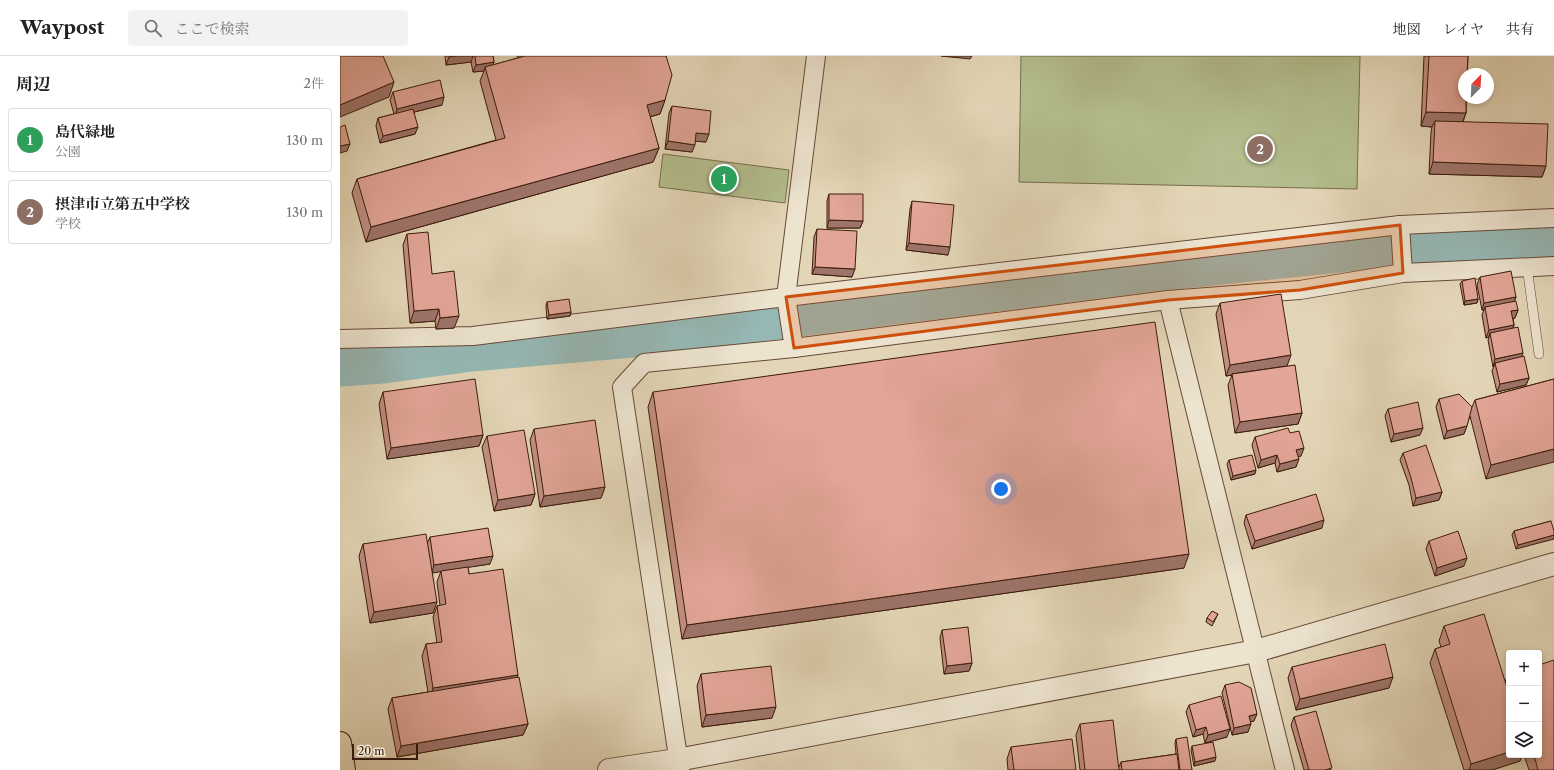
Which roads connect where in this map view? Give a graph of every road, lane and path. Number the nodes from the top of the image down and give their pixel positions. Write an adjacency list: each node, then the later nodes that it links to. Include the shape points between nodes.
1 (816, 56): 7 (street)
2 (1554, 218): 3 (street)
3 (1400, 225): 6 (street); 7 (street)
4 (1554, 266): 5 (street)
5 (1527, 267): 6 (street); 11 (lane)
6 (1403, 273): 8 (street, via 1300,290)
7 (786, 298): 9 (street, via 473,336); 10 (street)
8 (1168, 300): 10 (street); 13 (street)
9 (340, 339)
10 (794, 348): 15 (street, via 644,363 622,387)
11 (1539, 354)
12 (1554, 564): 13 (street)
13 (1256, 651): 15 (street); 18 (street)
14 (340, 743): 16 (main road)
15 (678, 765): 17 (street)
16 (344, 770)
17 (609, 770)
18 (1285, 770)

